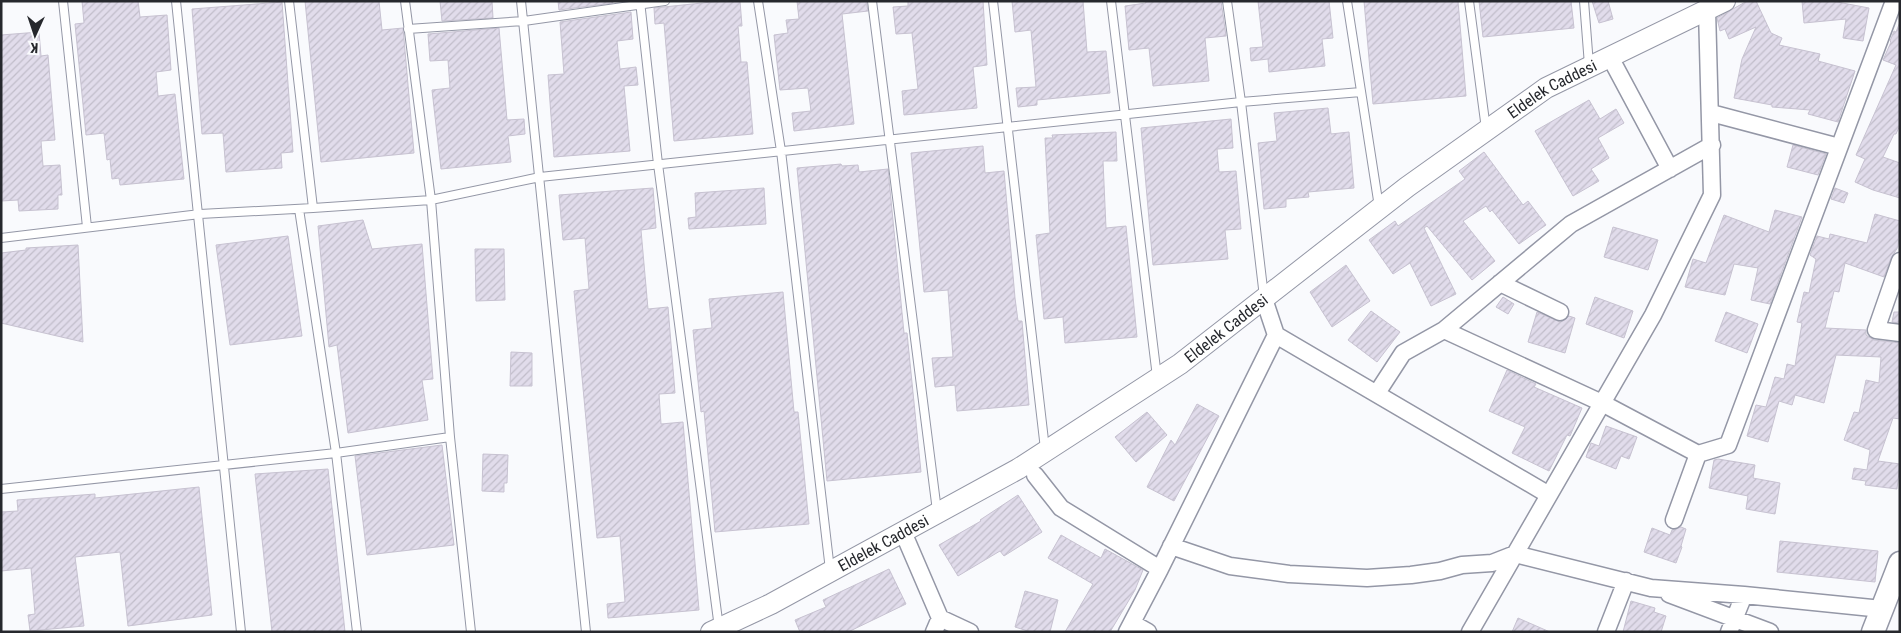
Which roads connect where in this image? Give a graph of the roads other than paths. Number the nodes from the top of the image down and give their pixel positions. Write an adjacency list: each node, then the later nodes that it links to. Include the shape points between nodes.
1 (63, 1): 41 (lane)
2 (176, 1): 40 (lane)
3 (289, 1): 37 (lane)
4 (405, 1): 20 (lane)
5 (521, 1): 19 (lane)
6 (665, 1): 17 (lane)
7 (758, 1): 32 (lane)
8 (872, 1): 29 (lane)
9 (993, 1): 27 (lane)
10 (1111, 1): 26 (lane)
11 (1227, 1): 24 (lane)
12 (1347, 1): 23 (lane)
13 (1469, 1): 28 (lane)
14 (1584, 1): 22 (lane)
15 (1725, 1): 18 (street, Eldelek Caddesi)
16 (1894, 1): 31 (street)
17 (640, 3): 19 (lane); 33 (lane)
18 (1707, 10): 21 (street, Eldelek Caddesi); 25 (street)
19 (524, 21): 20 (lane); 35 (lane)
20 (408, 29): 36 (lane)
21 (1610, 57): 22 (street, Eldelek Caddesi); 34 (street)
22 (1589, 67): 28 (street, Eldelek Caddesi, via 1546,88)
23 (1361, 92): 24 (lane); 39 (lane)
24 (1242, 102): 26 (lane); 45 (lane)
25 (1711, 113): 30 (street); 31 (street)
26 (1124, 114): 27 (lane); 50 (lane)
27 (1008, 127): 29 (lane); 54 (lane)
28 (1486, 131): 39 (street, Eldelek Caddesi)
29 (889, 140): 32 (lane); 61 (lane)
30 (1712, 145): 34 (street); 52 (street, via 1712,195 1653,315)
31 (1839, 147): 56 (street, via 1728,445)
32 (781, 151): 33 (lane); 68 (lane)
33 (658, 164): 35 (lane); 76 (lane)
34 (1670, 169): 44 (street, via 1571,224)
35 (540, 177): 36 (lane); 80 (lane)
36 (431, 200): 37 (lane); 53 (lane)
37 (313, 208): 38 (lane)
38 (299, 209): 40 (lane); 55 (lane)
39 (1380, 209): 45 (street, Eldelek Caddesi)
40 (200, 214): 41 (lane); 57 (lane)
41 (87, 228): 42 (lane)
42 (1, 238)
43 (1900, 262): 48 (street, via 1876,330)
44 (1500, 283): 46 (street); 47 (street)
45 (1264, 299): 49 (street); 50 (street, Eldelek Caddesi)
46 (1560, 312)
47 (1444, 330): 51 (street, via 1403,353); 52 (street)
48 (1900, 333)
49 (1276, 336): 51 (street); 64 (street)
50 (1158, 378): 54 (street, Eldelek Caddesi)
51 (1377, 393): 60 (street)
52 (1602, 404): 56 (street); 60 (street)
53 (450, 437): 55 (lane); 79 (lane)
54 (1046, 451): 61 (street, Eldelek Caddesi)
55 (336, 453): 57 (lane); 78 (lane)
56 (1698, 454): 62 (street)
57 (223, 465): 59 (lane); 77 (lane)
58 (1035, 475): 67 (street, via 1061,508)
59 (1, 489)
60 (1548, 495): 65 (street)
61 (937, 513): 63 (street, Eldelek Caddesi)
62 (1674, 520)
63 (902, 532): 68 (street, Eldelek Caddesi); 73 (street)
64 (1171, 546): 65 (street, via 1230,566 1289,574 1367,578 1492,563); 67 (street)
65 (1515, 554): 69 (street); 83 (street)
66 (1900, 564): 72 (main road)
67 (1160, 569): 75 (street)
68 (830, 572): 76 (street, Eldelek Caddesi)
69 (1626, 581): 70 (street); 84 (street)
70 (1651, 588): 71 (street); 74 (street)
71 (1744, 594): 72 (street); 74 (street)
72 (1882, 609): 86 (main road)
73 (937, 625): 81 (street)
74 (1732, 626): 85 (street)
75 (1129, 627): 82 (street)
76 (715, 630)
77 (241, 632)
78 (357, 632)
79 (471, 632)
80 (586, 632)
81 (970, 632)
82 (1148, 632)
83 (1470, 632)
84 (1606, 632)
85 (1770, 632)
86 (1872, 632)

